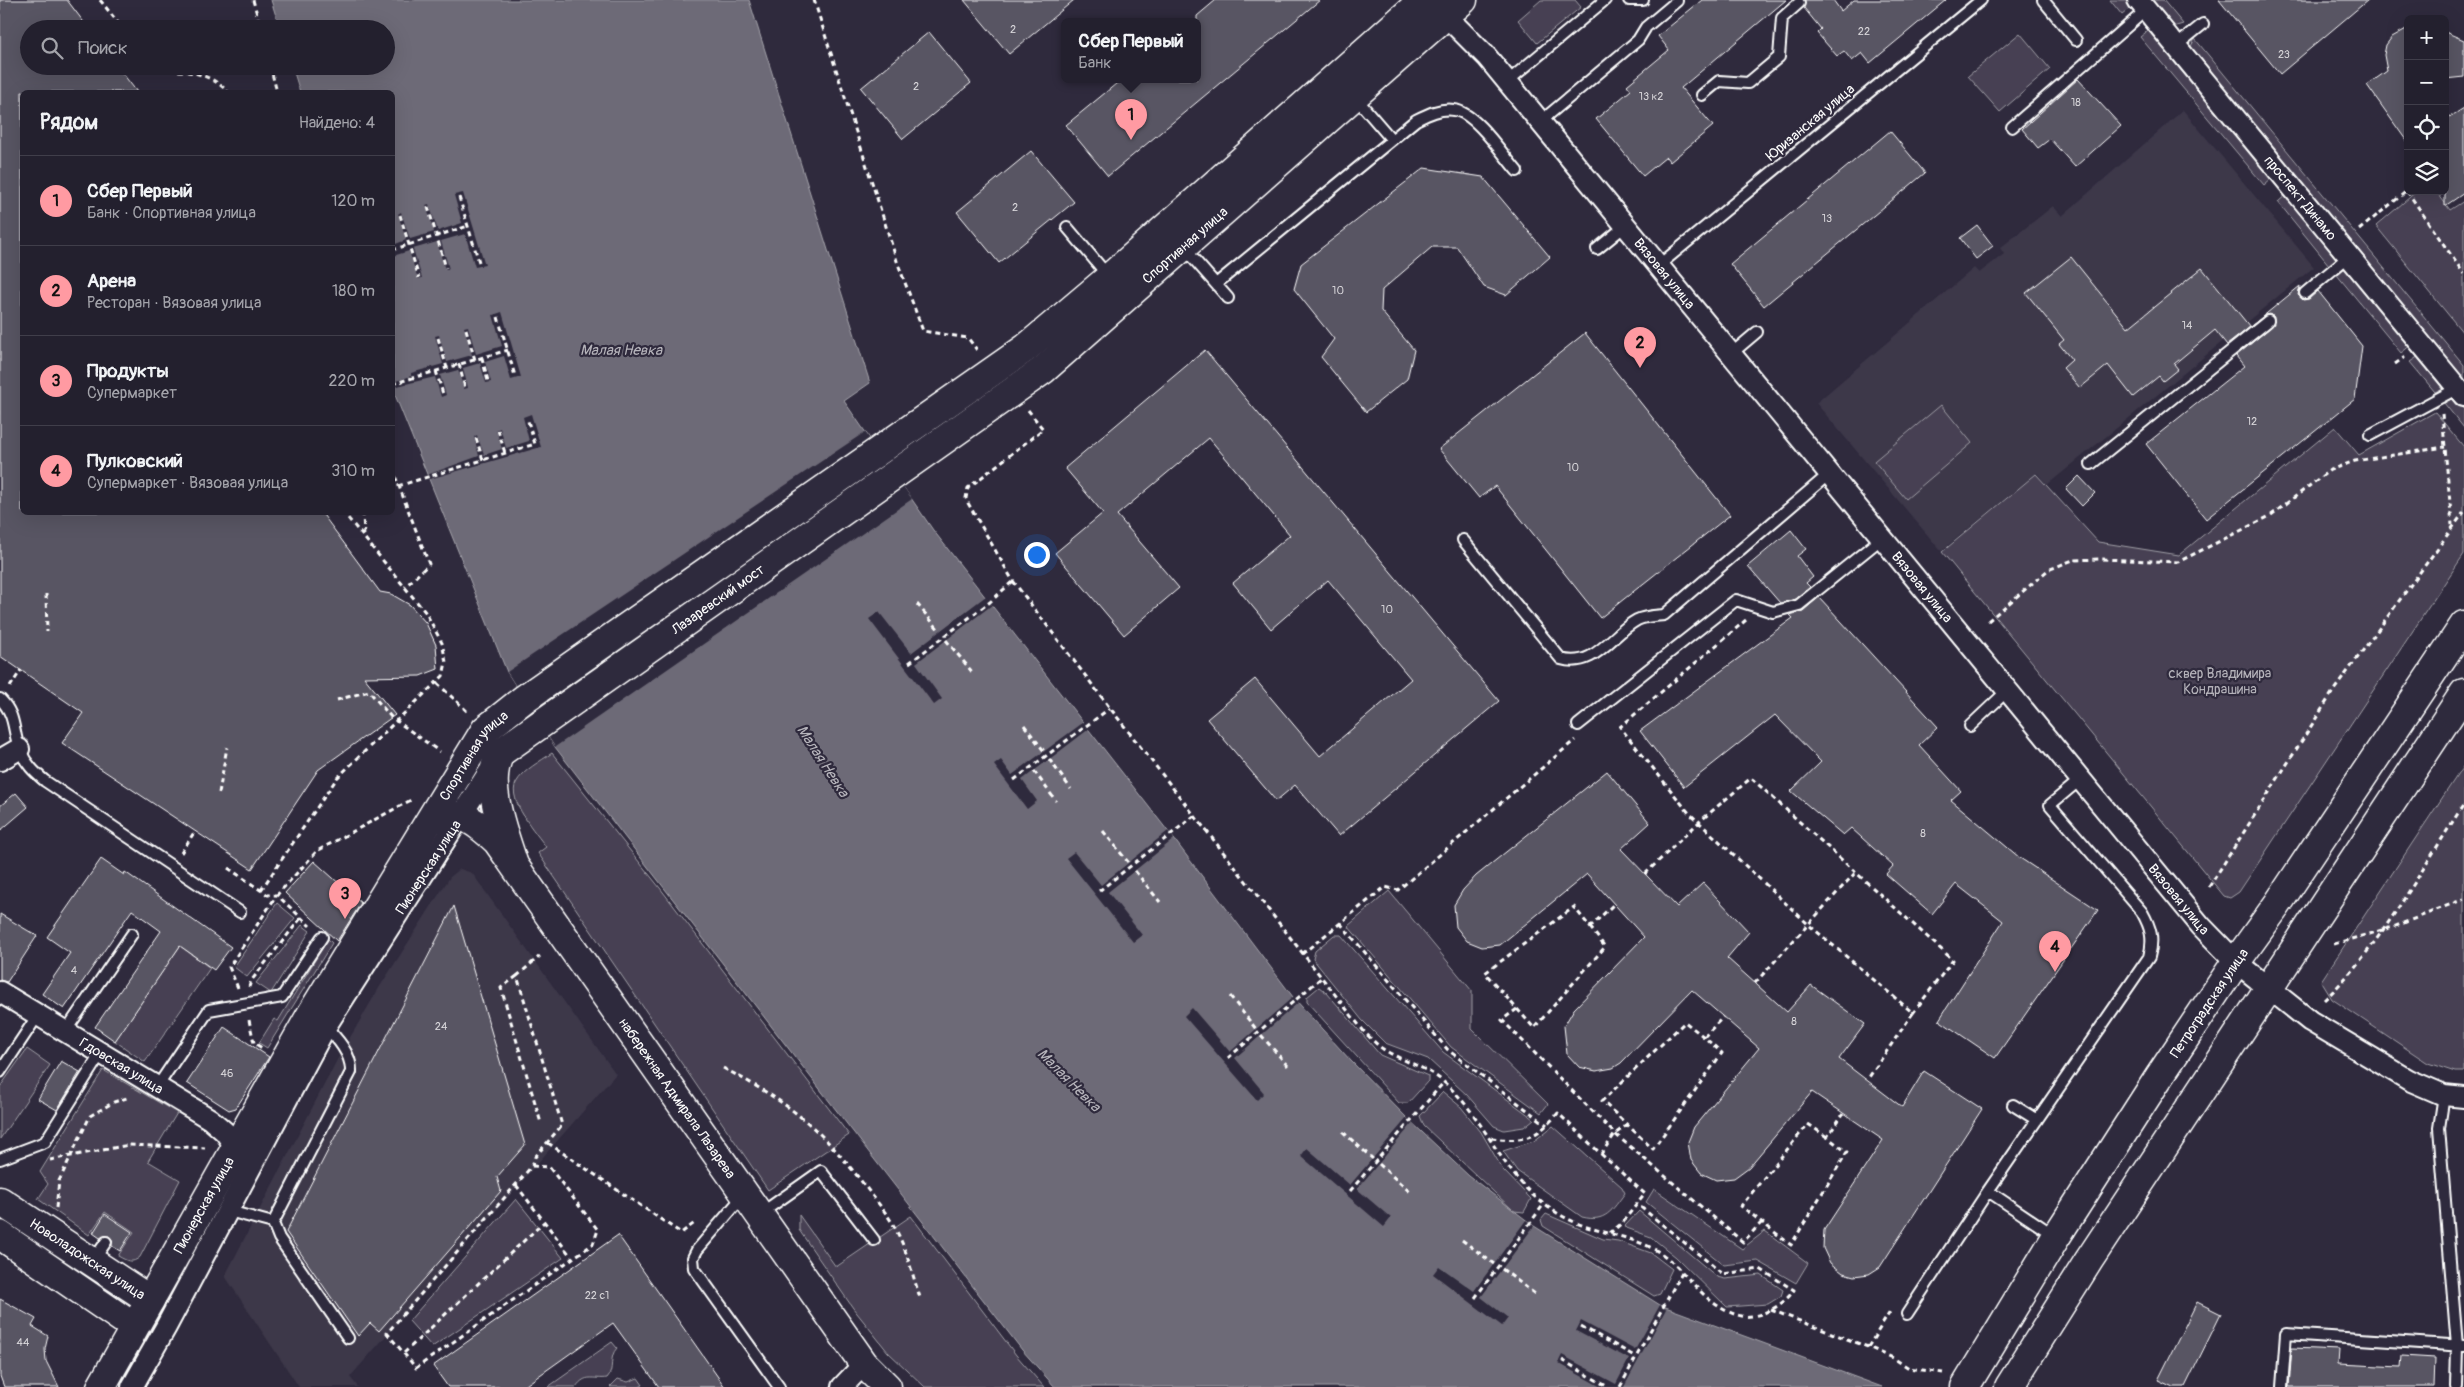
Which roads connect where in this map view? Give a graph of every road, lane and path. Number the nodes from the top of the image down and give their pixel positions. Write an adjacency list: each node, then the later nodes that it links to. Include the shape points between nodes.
1 (100, 0): 13 (path)
2 (252, 0): 14 (path)
3 (814, 0): 60 (path, via 897,262 923,331 968,338)
4 (1604, 0): 20 (lane)
5 (1629, 0): 6 (lane)
6 (1643, 0)
7 (1981, 0): 45 (lane, Юризанская улица)
8 (2042, 0): 16 (lane)
9 (1677, 1): 25 (lane, via 1646,27 1638,40)
10 (1799, 3): 23 (lane, via 1782,18 1778,57 1748,83 1720,81)
11 (1440, 4): 20 (street, Вязовая улица); 24 (street, Спортивная улица); 49 (street, Спортивная улица)
12 (2142, 5): 17 (street, проспект Динамо); 26 (lane)
13 (116, 20)
14 (258, 20)
15 (2203, 24): 17 (lane)
16 (2076, 40)
17 (2176, 46): 43 (street, проспект Динамо)
18 (199, 75): 21 (path)
19 (272, 75): 22 (path)
20 (1507, 82): 25 (street, Вязовая улица)
21 (226, 90)
22 (276, 90)
23 (1702, 95)
24 (1355, 96): 27 (lane); 40 (street, Спортивная улица)
25 (1540, 122): 35 (street, Вязовая улица)
26 (2012, 127)
27 (1392, 140): 28 (lane, via 1416,120 1435,111 1454,110 1470,117); 50 (lane)
28 (1517, 171)
29 (2404, 192): 37 (path)
30 (2410, 195): 47 (path)
31 (459, 197): 34 (path)
32 (428, 207): 38 (path)
33 (400, 215): 39 (path)
34 (468, 226): 38 (path); 44 (path)
35 (1625, 226): 42 (lane); 45 (street, Вязовая улица)
36 (1067, 227): 49 (lane)
37 (2359, 230)
38 (437, 236): 39 (path); 46 (path)
39 (409, 245): 41 (path); 48 (path)
40 (1183, 247): 50 (lane); 83 (street, Спортивная улица, via 1042,370)
41 (395, 249)
42 (1597, 249)
43 (2349, 256): 51 (lane); 70 (street, проспект Динамо)
44 (480, 262)
45 (1658, 266): 59 (street, Вязовая улица)
46 (446, 268)
47 (2464, 274)
48 (419, 278)
49 (1109, 278): 134 (street, Спортивная улица, via 1026,348 484,730)
50 (1216, 284): 52 (lane)
51 (2305, 292)
52 (1228, 298)
53 (498, 317): 58 (path)
54 (2268, 322): 81 (lane)
55 (466, 329): 62 (path)
56 (1757, 332): 59 (lane)
57 (438, 338): 64 (path)
58 (508, 350): 61 (path); 66 (path)
59 (1731, 354): 82 (street, Вязовая улица)
60 (981, 355)
61 (482, 358): 62 (path); 67 (path)
62 (475, 360): 63 (path)
63 (459, 364): 64 (path); 69 (path)
64 (447, 368): 65 (path)
65 (436, 371): 68 (path); 71 (path)
66 (515, 376)
67 (488, 381)
68 (395, 383)
69 (465, 388)
70 (2461, 392): 76 (lane)
71 (443, 394)
72 (1026, 408): 93 (path, via 1043,429 966,492 968,503)
73 (2442, 408): 78 (path)
74 (527, 418): 79 (path, via 535,444)
75 (498, 430): 79 (path)
76 (2370, 435)
77 (476, 438): 80 (path)
78 (2446, 447): 89 (path); 98 (path, via 2355,461 2330,470 2270,516 2178,562 2073,560 2048,570)
79 (505, 453): 80 (path)
80 (483, 460): 85 (path)
81 (2091, 464)
82 (1829, 474): 91 (street, Вязовая улица); 92 (lane, via 1664,615 1639,619 1598,652 1573,662 1561,659)
83 (896, 476): 113 (street, Лазаревский мост)
84 (395, 477): 85 (path)
85 (398, 486): 94 (path, via 429,564)
86 (2464, 512): 89 (path)
87 (345, 515): 90 (path)
88 (363, 515): 90 (path)
89 (2452, 526): 145 (path, via 2334,690)
90 (364, 538): 94 (path)
91 (1882, 538): 97 (lane, via 1799,605 1773,612); 106 (street, Вязовая улица)
92 (1463, 540)
93 (1013, 581): 103 (path); 110 (path)
94 (405, 587): 105 (path, via 426,613 442,643 446,662 443,676)
95 (46, 594): 101 (path)
96 (917, 604): 100 (path)
97 (1759, 608): 115 (lane, via 1736,600); 135 (path, via 1620,727)
98 (1988, 621)
99 (2464, 626): 162 (street, Петроградская улица)
100 (940, 631)
101 (47, 632)
102 (946, 640): 104 (path)
103 (910, 663)
104 (972, 674)
105 (437, 683): 111 (path); 112 (path)
106 (2008, 690): 116 (lane); 125 (street, Вязовая улица)
107 (2464, 693): 166 (street)
108 (0, 699): 118 (lane, via 11,712)
109 (337, 700): 112 (path, via 369,691)
110 (1110, 708): 126 (path); 133 (path)
111 (469, 713)
112 (396, 721): 120 (path); 146 (path, via 337,778)
113 (540, 723): 123 (street, Спортивная улица, via 502,752)
114 (1024, 724): 119 (path)
115 (1578, 725): 153 (path, via 1575,742 1398,890 1385,887)
116 (1970, 726)
117 (227, 747): 128 (path)
118 (19, 749): 122 (street); 140 (lane, via 30,768 45,781)
119 (1044, 751)
120 (440, 752)
121 (1049, 759): 127 (path)
122 (0, 760)
123 (494, 764): 132 (street, Спортивная улица); 138 (street, via 498,813)
124 (1034, 771): 130 (path)
125 (2081, 779): 162 (street, Вязовая улица, via 2201,926); 191 (lane, via 2050,805 2142,912 2150,926 2153,942 2149,957)
126 (1014, 780)
127 (1071, 789)
128 (219, 793)
129 (414, 799): 148 (path, via 317,850)
130 (1056, 801)
131 (2464, 804): 156 (path)
132 (462, 816): 134 (street, Пионерская улица, via 443,814); 138 (street, набережная Адмирала Лазарева, via 497,841); 175 (street, Пионерская улица)
133 (1194, 816): 147 (path); 160 (path)
134 (431, 820): 175 (street, Пионерская улица)
135 (1699, 822): 143 (path, via 1751,778); 144 (path); 154 (path)
136 (195, 831): 140 (path)
137 (1103, 831): 139 (path)
138 (513, 862): 214 (street, набережная Адмирала Лазарева)
139 (1128, 862)
140 (172, 866): 152 (lane)
141 (228, 868): 146 (path)
142 (1135, 871): 150 (path)
143 (1855, 872): 154 (path); 172 (path, via 1953,960)
144 (1645, 874)
145 (2209, 886)
146 (261, 890): 148 (path)
147 (1099, 891)
148 (277, 896): 158 (path); 170 (path, via 229,967)
149 (2464, 899): 156 (path)
150 (1160, 902)
151 (1614, 904): 155 (path)
152 (240, 912)
153 (1340, 923): 160 (path); 193 (path, via 1448,1050)
154 (1809, 925): 165 (path); 172 (path)
155 (1590, 927): 171 (path, via 1605,947 1534,1028); 171 (path, via 1574,907 1485,973)
156 (2382, 929): 159 (path); 169 (path, via 2339,986)
157 (132, 934): 177 (lane)
158 (322, 937): 170 (lane, via 282,997)
159 (2334, 944)
160 (1302, 954): 164 (path)
161 (540, 956): 163 (path)
162 (2236, 962): 166 (street, Вязовая улица); 225 (street, Петроградская улица)
163 (516, 976): 192 (path, via 501,988); 199 (path, via 562,1125)
164 (1321, 978): 181 (path); 185 (path, via 1366,1034 1383,1049)
165 (1755, 983)
166 (2269, 988): 187 (street, Вязовая улица, via 2310,1021 2409,1080); 256 (street)
167 (0, 992): 173 (street, Гдовская улица)
168 (1230, 996): 176 (path)
169 (2324, 1000)
170 (245, 1004): 186 (lane, via 209,1010)
171 (1517, 1008): 196 (path, via 1502,1020)
172 (1913, 1013): 184 (path)
173 (38, 1015): 177 (street, Гдовская улица); 183 (lane)
174 (1723, 1017): 179 (path)
175 (318, 1021): 201 (street, Пионерская улица); 217 (street, Пионерская улица); 222 (lane, via 349,1059 350,1072)
176 (1256, 1029)
177 (65, 1032): 180 (street, Гдовская улица)
178 (1261, 1034): 182 (path)
179 (1704, 1037): 194 (path, via 1685,1022 1602,1101); 194 (path, via 1722,1053 1653,1149)
180 (101, 1053): 186 (street, Гдовская улица); 202 (lane, via 45,1142)
181 (1228, 1058)
182 (1288, 1066)
183 (0, 1072)
184 (1867, 1080)
185 (1444, 1082): 198 (path, via 1469,1107); 210 (path)
186 (157, 1087): 201 (street, Гдовская улица, via 210,1119); 204 (path, via 114,1102 90,1116)
187 (2444, 1095): 188 (street, Вязовая улица); 243 (lane, via 2440,1128)
188 (2464, 1097)
189 (2013, 1105): 191 (lane)
190 (1843, 1114): 197 (path)
191 (2037, 1120): 211 (lane)
192 (541, 1123)
193 (1548, 1125): 198 (path, via 1526,1139); 203 (path, via 1558,1113)
194 (1627, 1125): 196 (path)
195 (1343, 1132): 206 (path)
196 (1615, 1134): 203 (path); 221 (path, via 1743,1242)
197 (1828, 1137): 221 (path, via 1808,1124 1741,1206); 221 (path, via 1847,1152 1791,1245)
198 (1490, 1138): 215 (path, via 1524,1186)
199 (548, 1143): 208 (path, via 535,1156); 219 (path, via 681,1233)
200 (205, 1148): 204 (path, via 129,1145)
201 (236, 1148): 217 (street, Пионерская улица)
202 (22, 1151): 204 (path, via 47,1160); 205 (lane)
203 (1600, 1154): 216 (path, via 1645,1194)
204 (71, 1155): 218 (path, via 59,1181)
205 (0, 1159)
206 (1373, 1159)
207 (1379, 1164): 212 (path)
208 (532, 1166): 209 (path); 228 (path, via 549,1167 598,1230 594,1244)
209 (516, 1185): 220 (path); 244 (path, via 387,1333)
210 (1350, 1191)
211 (1988, 1191): 225 (lane); 237 (lane)
212 (1410, 1192)
213 (0, 1201): 234 (street, Новоладожская улица, via 99,1252)
214 (752, 1204): 226 (lane, via 821,1172); 247 (street, набережная Адмирала Лазарева); 251 (lane, via 697,1250 693,1258 694,1268)
215 (1544, 1204): 223 (path, via 1561,1216); 233 (path)
216 (1637, 1204): 223 (path); 236 (path, via 1723,1274 1760,1269 1794,1290 1782,1304)
217 (217, 1206): 222 (lane); 234 (street, Пионерская улица); 240 (street, Пионерская улица)
218 (56, 1209)
219 (699, 1220)
220 (544, 1222): 228 (path); 244 (path)
221 (1762, 1222)
222 (273, 1223): 241 (lane, via 279,1238)
223 (1610, 1234): 231 (path, via 1635,1241 1661,1254)
224 (0, 1235): 239 (street)
225 (2056, 1237): 248 (street, Петроградская улица)
226 (874, 1240)
227 (1462, 1240): 229 (path)
228 (573, 1258): 244 (path, via 416,1368)
229 (1494, 1264)
230 (1502, 1269): 232 (path)
231 (1682, 1272): 236 (path, via 1712,1303 1729,1313 1745,1316); 245 (path)
232 (1535, 1294)
233 (1475, 1298)
234 (150, 1300): 239 (street, Пионерская улица); 240 (street, Новоладожская улица)
235 (1893, 1307): 242 (path)
236 (1771, 1310): 242 (path)
237 (1907, 1314)
238 (1581, 1326): 245 (path)
239 (134, 1327): 240 (lane); 249 (street, Пионерская улица)
240 (166, 1327): 250 (street, Пионерская улица)
241 (348, 1338)
242 (1868, 1346): 248 (path, via 1909,1368)
243 (2460, 1346): 257 (lane, via 2286,1334); 258 (lane)
244 (404, 1353)
245 (1636, 1357): 255 (path)
246 (1562, 1360): 254 (path)
247 (864, 1364): 252 (street); 253 (street, набережная Адмирала Лазарева)
248 (1956, 1380)
249 (101, 1387)
250 (132, 1387)
251 (779, 1387)
252 (842, 1387)
253 (887, 1387)
254 (1608, 1387)
255 (1620, 1387)
256 (2009, 1387)
257 (2282, 1387)
258 (2456, 1387)

